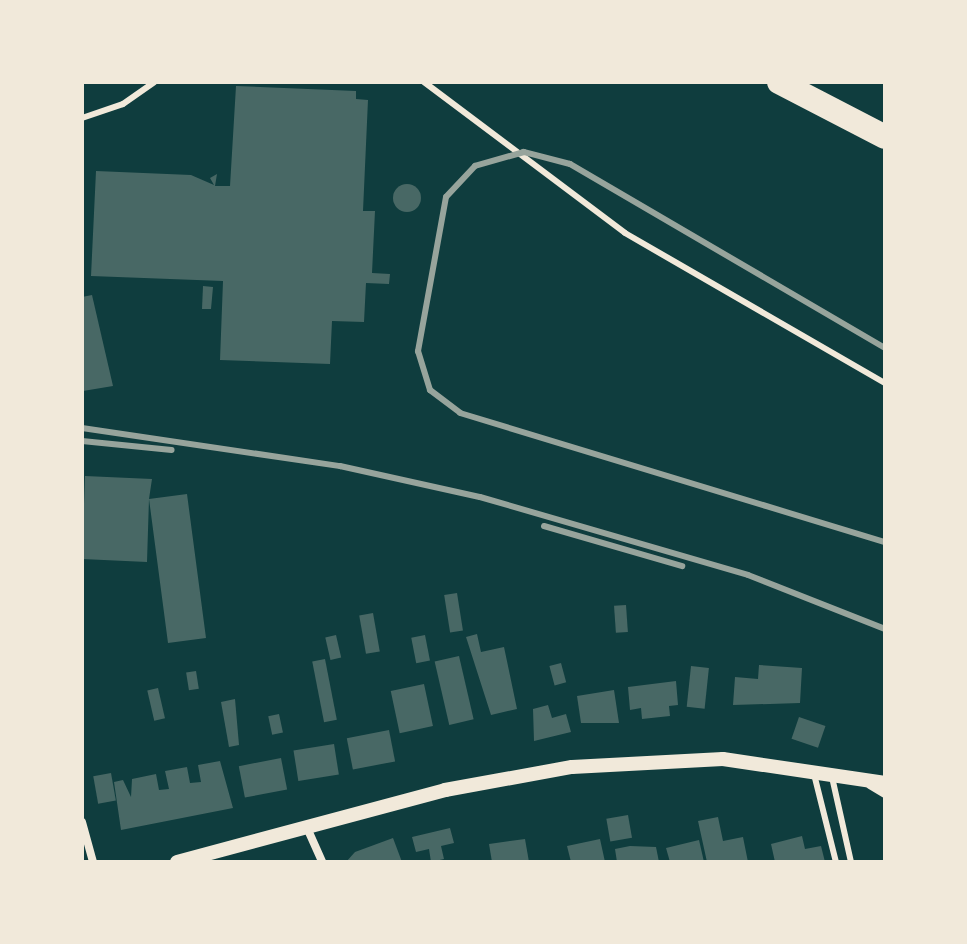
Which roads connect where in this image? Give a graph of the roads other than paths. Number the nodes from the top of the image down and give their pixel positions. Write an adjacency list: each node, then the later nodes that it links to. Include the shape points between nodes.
1 (154, 82): 4 (lane, via 123,104)
2 (424, 82): 6 (lane, via 625,233)
3 (779, 82): 5 (highway)
4 (82, 118)
5 (885, 137)
6 (885, 383)
7 (813, 770): 8 (street); 13 (street, via 723,759 572,767 445,790); 17 (lane)
8 (831, 774): 9 (street); 18 (lane)
9 (863, 780): 10 (street); 11 (street)
10 (885, 783)
11 (885, 794)
12 (82, 822): 14 (street)
13 (308, 830): 15 (street); 16 (street)
14 (93, 862)
15 (177, 862)
16 (322, 862)
17 (836, 862)
18 (851, 862)

